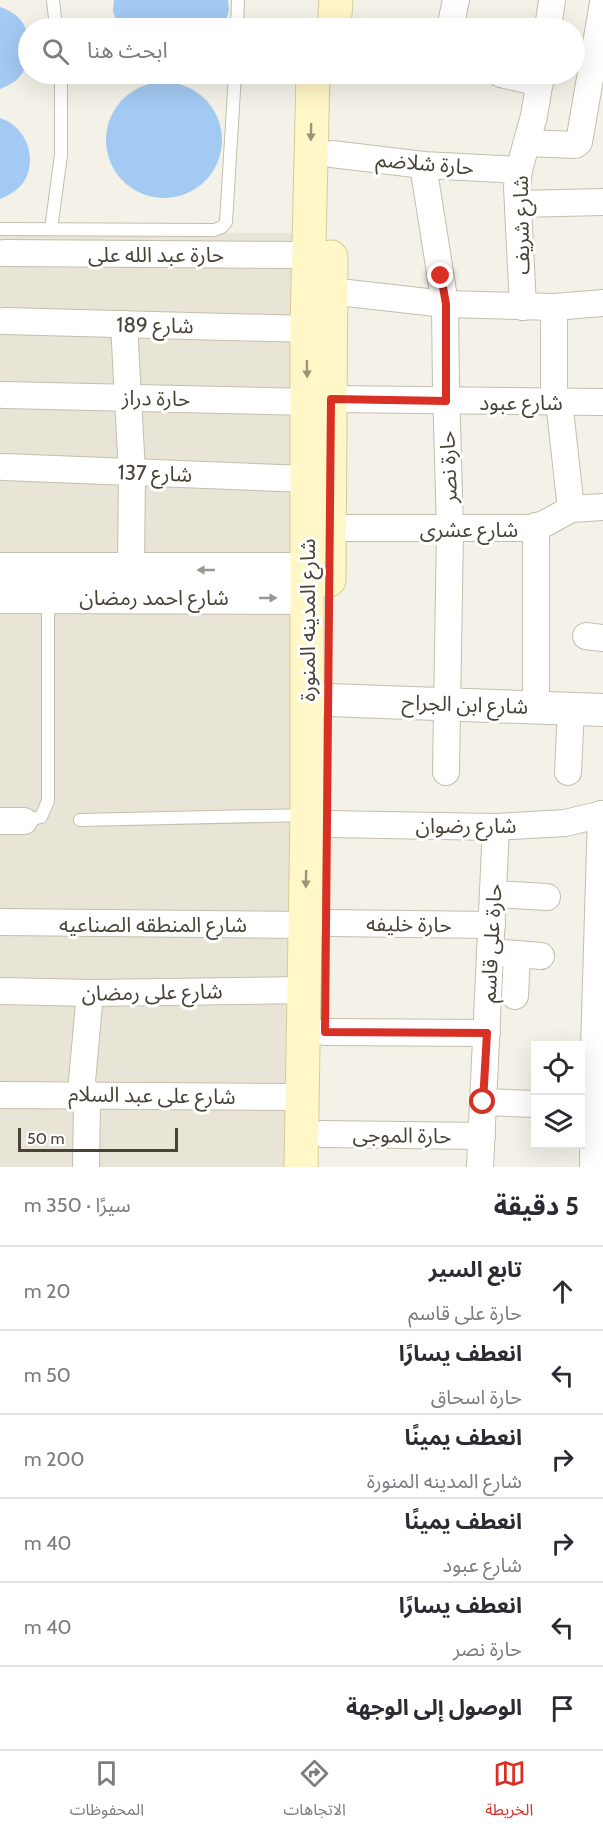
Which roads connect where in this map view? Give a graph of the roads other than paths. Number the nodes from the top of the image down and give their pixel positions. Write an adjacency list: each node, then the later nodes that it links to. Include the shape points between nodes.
1 (53, 0): 8 (lane)
2 (238, 0): 9 (lane)
3 (315, 0): 10 (main road)
4 (336, 0): 11 (main road)
5 (456, 0): 12 (street)
6 (552, 0): 13 (street)
7 (603, 3): 19 (street, via 580,140 575,145)
8 (55, 18)
9 (237, 18)
10 (314, 18)
11 (335, 18)
12 (452, 18)
13 (549, 18)
14 (61, 84): 25 (lane, via 61,155)
15 (235, 84): 25 (lane, via 226,222 222,227)
16 (313, 84): 27 (main road, شارع المدينه المنورة, one-way to 27)
17 (333, 84): 20 (main road, شارع المدينه المنورة)
18 (539, 84): 19 (street, شارع شريف)
19 (527, 143): 22 (street, شارع شريف)
20 (332, 154): 21 (street, حارة شلاضم); 28 (main road, شارع المدينه المنورة)
21 (423, 165): 22 (street, حارة شلاضم); 30 (street, حارة نصر)
22 (519, 170): 24 (street, شارع شريف)
23 (603, 202): 24 (street)
24 (518, 204): 31 (street, شارع شريف)
25 (51, 229): 26 (lane)
26 (2, 241): 27 (street, حارة عبد الله على)
27 (308, 255): 35 (main road, شارع المدينه المنورة)
28 (330, 291): 30 (street); 38 (main road, شارع المدينه المنورة)
29 (603, 303): 32 (street)
30 (446, 304): 31 (street); 39 (street, حارة نصر)
31 (523, 307): 32 (street)
32 (554, 308): 40 (street)
33 (4, 321): 34 (street, شارع 189)
34 (124, 324): 35 (street, شارع 189); 37 (street)
35 (307, 329): 38 (main road, شارع المدينه المنورة, one-way to 38)
36 (4, 395): 37 (street, حارة دراز)
37 (129, 397): 38 (street, حارة دراز); 43 (street)
38 (319, 400): 39 (street, شارع عبود); 44 (main road, شارع المدينه المنورة); 48 (main road, شارع المدينه المنورة)
39 (446, 401): 40 (street, شارع عبود); 49 (street, حارة نصر)
40 (555, 402): 41 (street, شارع عبود); 46 (street, via 560,410)
41 (603, 402)
42 (4, 467): 43 (street, شارع 137)
43 (132, 472): 44 (street, شارع 137); 51 (street)
44 (307, 478): 52 (main road, شارع المدينه المنورة)
45 (603, 507): 46 (street, شارع عشرى)
46 (571, 509): 47 (street, شارع عشرى)
47 (536, 526): 49 (street, شارع عشرى); 57 (street)
48 (330, 528): 49 (street, شارع عشرى); 55 (main road, شارع المدينه المنورة)
49 (450, 530): 56 (street, حارة نصر)
50 (0, 569): 51 (street, شارع احمد رمضان)
51 (131, 570): 52 (street, شارع احمد رمضان, one-way to 51)
52 (307, 584): 54 (street, شارع احمد رمضان, one-way to 52); 64 (main road, شارع المدينه المنورة)
53 (0, 597): 54 (street, شارع احمد رمضان)
54 (48, 597): 65 (lane, via 48,801 41,818)
55 (328, 700): 56 (street, شارع ابن الجراح); 64 (main road, شارع المدينه المنورة)
56 (448, 704): 57 (street, شارع ابن الجراح); 60 (street, حارة نصر)
57 (536, 707): 58 (street, شارع ابن الجراح)
58 (571, 708): 59 (street, شارع ابن الجراح); 61 (street)
59 (603, 710)
60 (446, 772)
61 (568, 772)
62 (602, 814): 66 (street, شارع رضوان, via 565,823); 69 (street)
63 (80, 820): 64 (lane)
64 (317, 820): 66 (street, شارع رضوان); 71 (main road, شارع المدينه المنورة)
65 (12, 821)
66 (496, 827): 67 (street, حارة على قاسم)
67 (493, 894): 68 (street); 72 (street, حارة على قاسم)
68 (547, 897)
69 (601, 921): 78 (street)
70 (0, 922): 71 (street, شارع المنطقه الصناعيه)
71 (316, 924): 72 (street, حارة خليفه); 74 (main road, شارع المدينه المنورة); 79 (main road, شارع المدينه المنورة)
72 (492, 926): 73 (street, حارة على قاسم)
73 (490, 952): 77 (street, via 529,955); 80 (street, حارة على قاسم)
74 (304, 990): 76 (street, شارع على رمضان); 83 (main road, شارع المدينه المنورة)
75 (0, 991): 76 (street, شارع على رمضان)
76 (90, 993): 81 (street, via 82,1081)
77 (514, 996)
78 (600, 998): 92 (street, via 593,1082)
79 (325, 1032): 80 (street); 86 (main road, شارع المدينه المنورة)
80 (487, 1033): 84 (street, حارة على قاسم)
81 (86, 1094): 82 (street, شارع على عبد السلام); 83 (street, شارع على عبد السلام); 88 (street)
82 (0, 1095)
83 (303, 1097): 89 (main road, شارع المدينه المنورة)
84 (483, 1102): 85 (street); 87 (street, حارة على قاسم)
85 (531, 1104)
86 (323, 1134): 87 (street, حارة الموجى); 90 (main road, شارع المدينه المنورة)
87 (482, 1136): 91 (street, حارة على قاسم)
88 (86, 1167)
89 (302, 1167)
90 (321, 1167)
91 (480, 1167)
92 (593, 1167)

